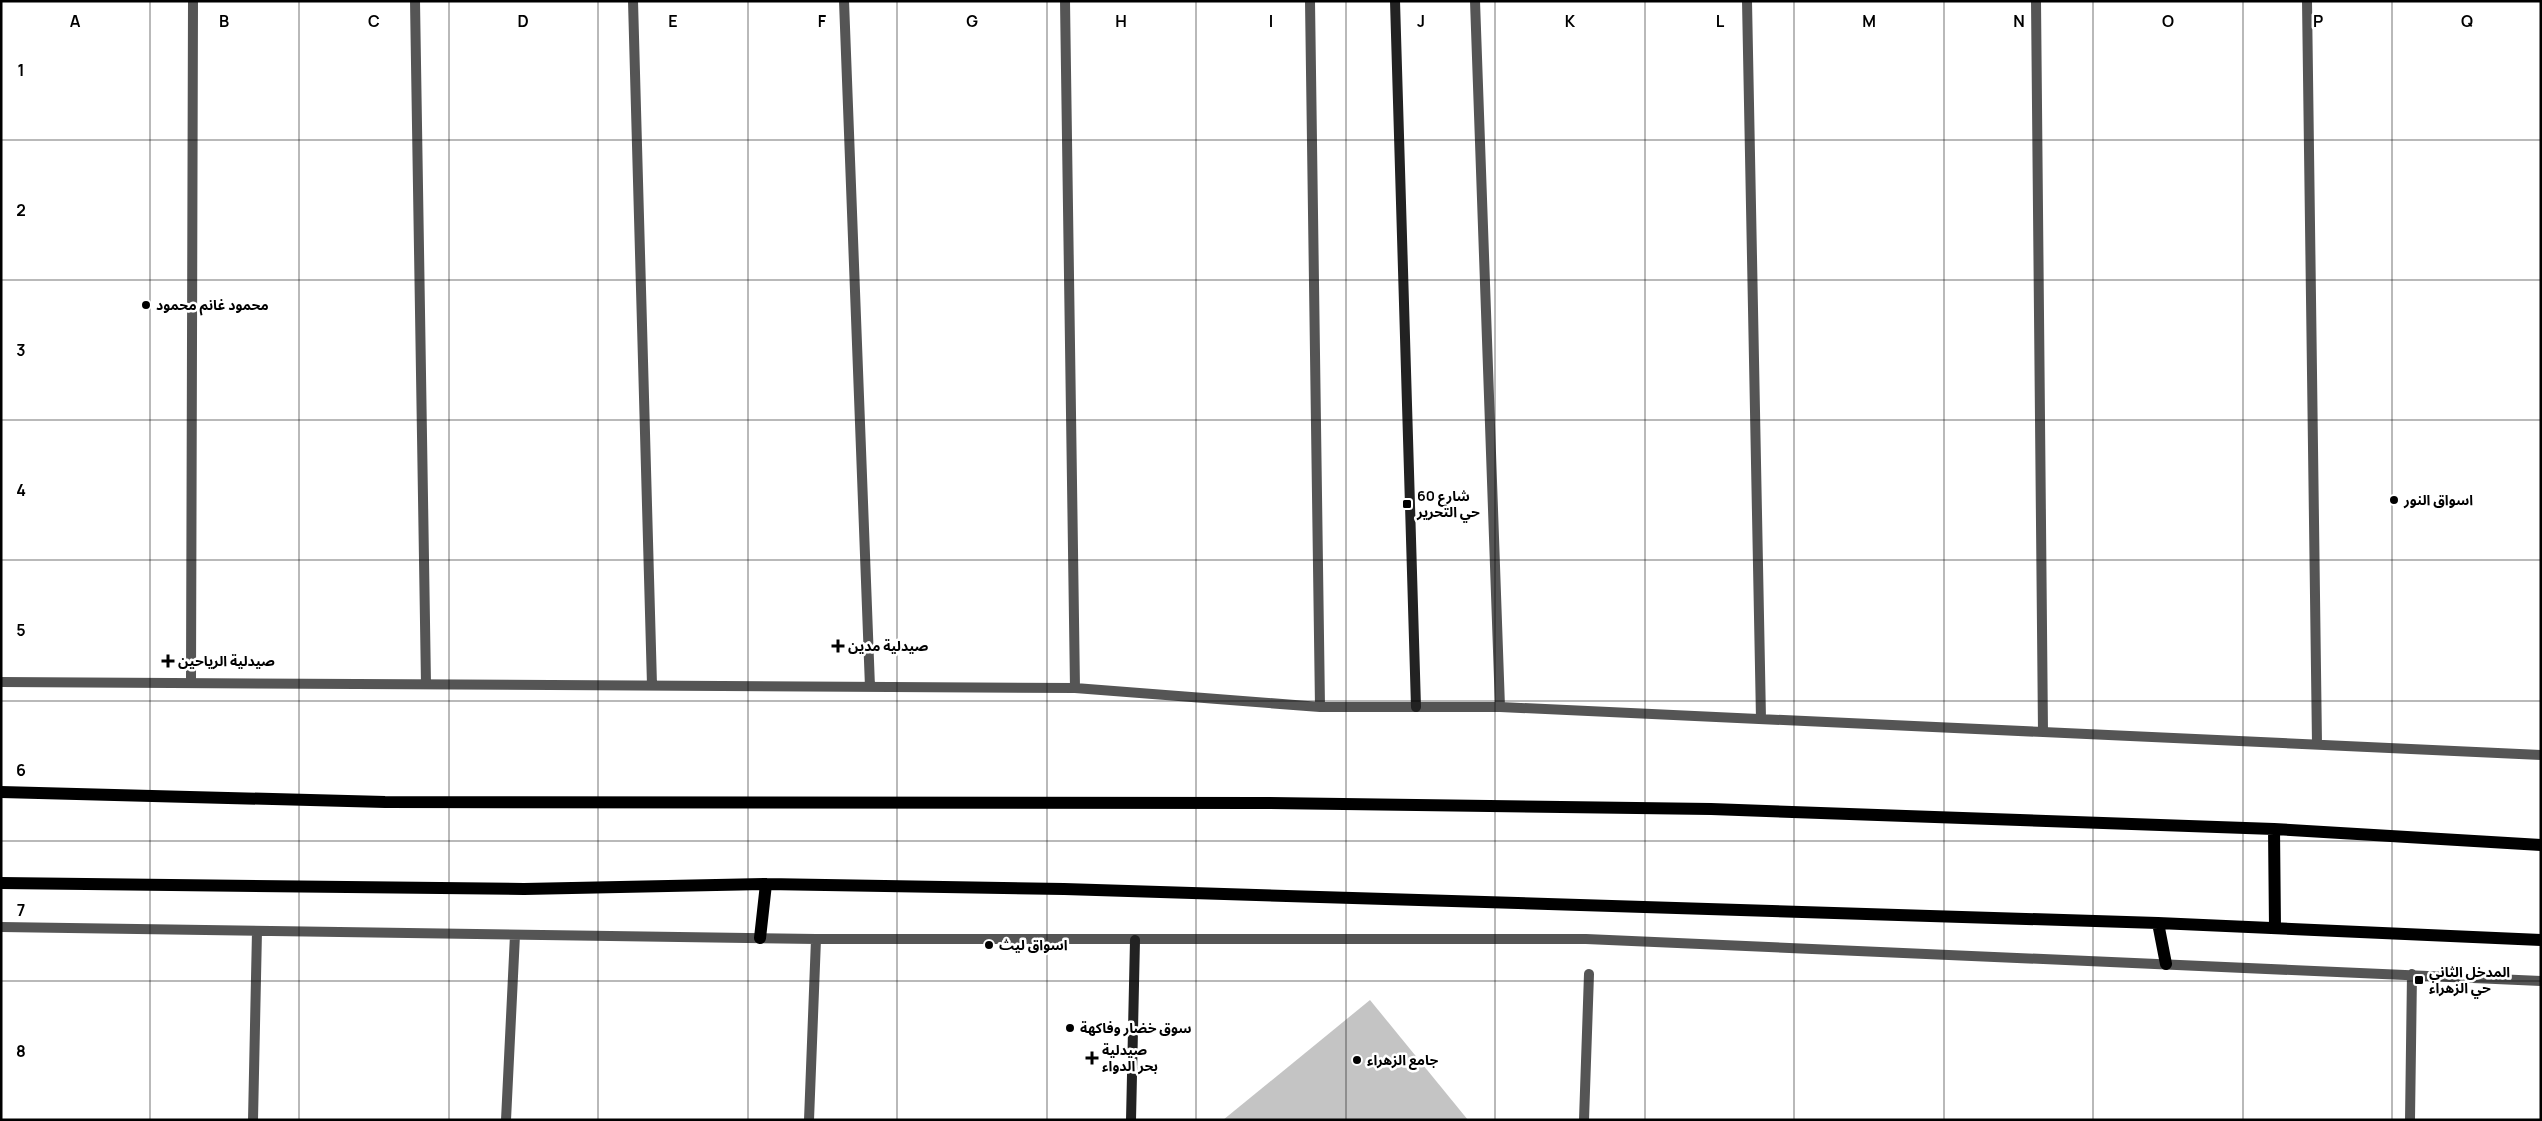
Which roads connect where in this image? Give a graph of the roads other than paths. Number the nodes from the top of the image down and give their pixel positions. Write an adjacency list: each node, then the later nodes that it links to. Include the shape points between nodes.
1 (193, 1): 13 (street)
2 (415, 1): 14 (street)
3 (633, 1): 15 (street)
4 (844, 1): 16 (street)
5 (1065, 1): 17 (street)
6 (1310, 1): 18 (street)
7 (1395, 1): 19 (street)
8 (1475, 1): 20 (street)
9 (1747, 1): 21 (street)
10 (2036, 1): 22 (street)
11 (2307, 1): 23 (street)
12 (1, 682): 13 (street)
13 (191, 682): 14 (street)
14 (426, 684): 15 (street)
15 (652, 685): 16 (street)
16 (870, 687): 17 (street)
17 (1076, 688): 18 (street)
18 (1320, 707): 19 (street)
19 (1416, 707): 20 (street)
20 (1500, 707): 21 (street)
21 (1761, 719): 22 (street)
22 (2042, 732): 23 (street)
23 (2317, 744): 24 (street)
24 (2541, 755)
25 (1, 792): 26 (main road, via 385,802 1264,803 1711,808)
26 (2274, 829): 27 (main road); 32 (main road)
27 (2541, 844)
28 (1, 883): 29 (main road, via 524,889)
29 (766, 884): 30 (main road, via 1064,888); 35 (main road)
30 (2158, 923): 32 (main road); 39 (main road)
31 (1, 928): 33 (street)
32 (2275, 928): 38 (main road)
33 (257, 931): 34 (street); 43 (street)
34 (514, 935): 35 (street); 44 (street)
35 (760, 938): 36 (street)
36 (816, 939): 37 (street); 45 (street)
37 (1134, 940): 39 (street, via 1586,939); 46 (street)
38 (2541, 940)
39 (2166, 964): 41 (street)
40 (1588, 974): 47 (street)
41 (2412, 974): 42 (street); 48 (street)
42 (2541, 981)
43 (253, 1120)
44 (506, 1120)
45 (809, 1120)
46 (1131, 1120)
47 (1584, 1120)
48 (2410, 1120)

